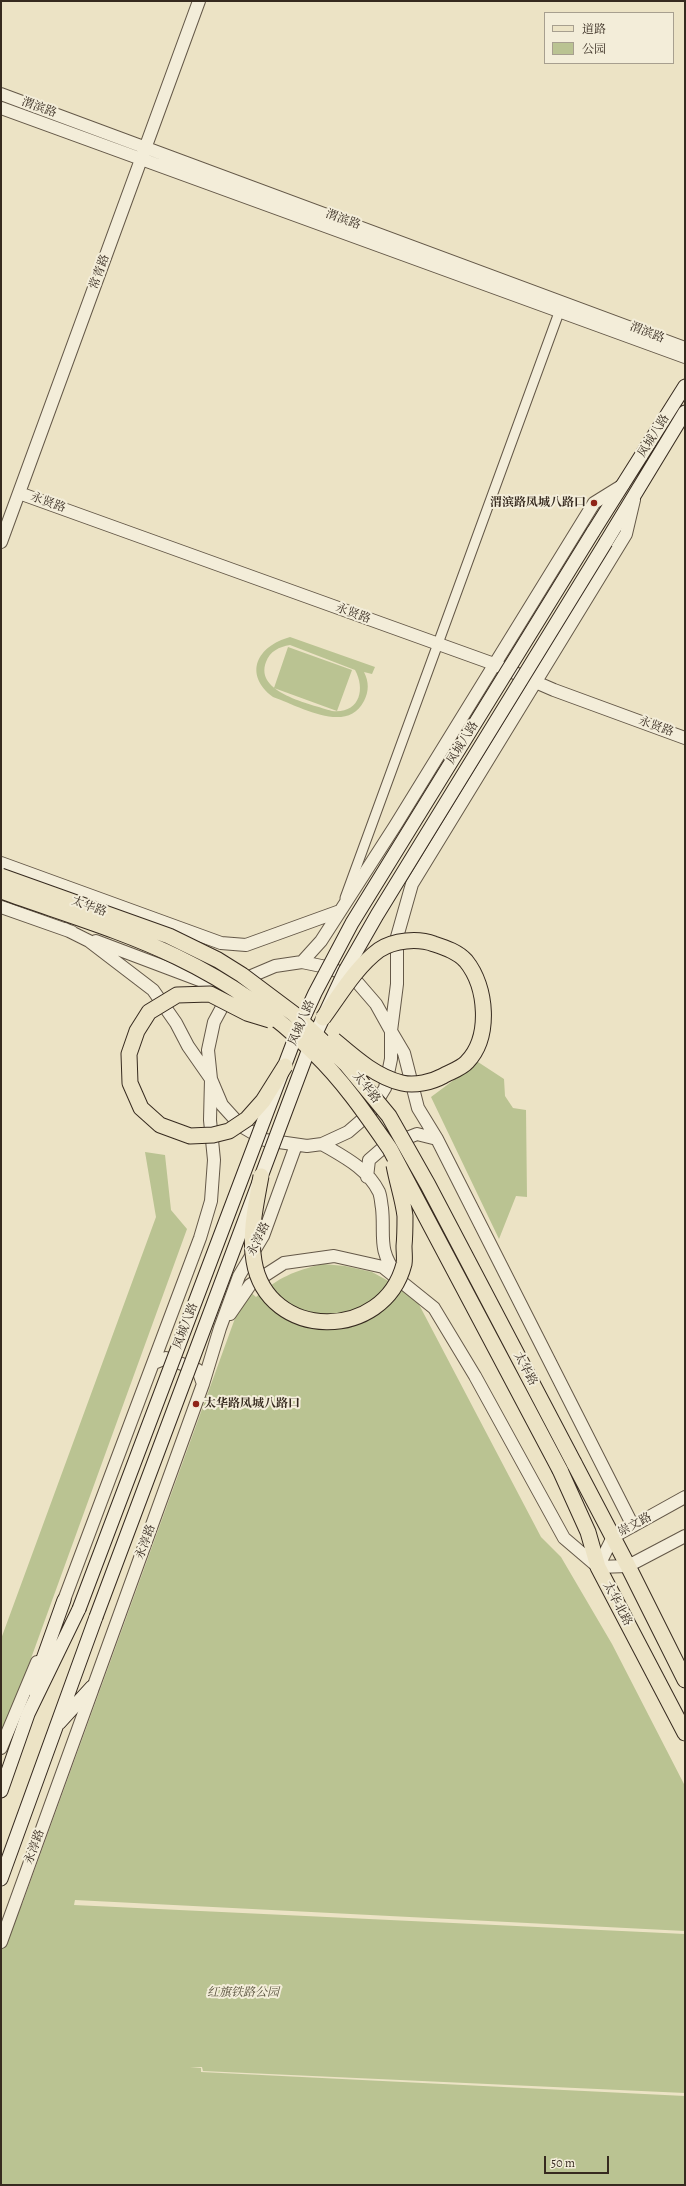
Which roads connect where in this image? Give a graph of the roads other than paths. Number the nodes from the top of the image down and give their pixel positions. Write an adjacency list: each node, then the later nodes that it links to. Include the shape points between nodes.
1 (199, 1): 4 (street, 常青路)
2 (1, 94): 4 (street, 渭滨路)
3 (1, 108): 5 (street, 渭滨路)
4 (145, 147): 5 (street, 常青路); 6 (street, 渭滨路)
5 (141, 159): 6 (street, 渭滨路); 12 (street, 常青路)
6 (561, 307): 7 (street, 渭滨路); 8 (street, 渭滨路); 15 (street)
7 (685, 348)
8 (685, 357)
9 (685, 386): 11 (main road, 凤城八路)
10 (685, 412): 13 (main road, 凤城八路)
11 (623, 485): 16 (street, 凤城八路, via 594,503); 33 (main road, 凤城八路, bridge, via 352,923 315,993)
12 (19, 493): 14 (street, 常青路); 15 (street, 永贤路)
13 (634, 497): 17 (street, 凤城八路, via 626,534); 30 (main road, 凤城八路, bridge, via 377,915 345,971)
14 (1, 542)
15 (437, 644): 16 (street, 永贤路); 25 (street)
16 (494, 664): 17 (street, 永贤路); 19 (street, 凤城八路)
17 (535, 681): 18 (street, 永贤路); 20 (street, 凤城八路)
18 (685, 738)
19 (395, 826): 20 (street, via 396,842 408,853); 25 (street, 凤城八路)
20 (428, 859): 32 (street, 凤城八路, via 412,884 397,937 398,984)
21 (1, 863): 25 (street, via 221,943 246,945)
22 (1, 876): 29 (main road, 太华路, bridge, via 170,936 218,960)
23 (1, 891): 31 (main road, 太华路, bridge, via 177,957 233,988)
24 (1, 907): 26 (street)
25 (340, 911): 27 (street, 凤城八路, via 321,941)
26 (65, 929): 28 (street, via 202,981); 34 (street, via 89,941 153,990)
27 (302, 962): 28 (street, via 275,966 249,977); 32 (street, via 331,968 356,982 376,1004)
28 (228, 996): 34 (street, via 214,1022 208,1050)
29 (271, 996): 30 (main road, bridge, via 295,1007 374,1072 403,1084 432,1082 467,1063 484,1025 482,994 475,974 465,960 450,949 428,942 404,940 380,949 357,971); 49 (main road, 太华路, bridge, via 294,1014 346,1064 389,1116 428,1184)
30 (323, 1018): 39 (main road, 凤城八路, bridge)
31 (281, 1023): 33 (main road, bridge, via 247,1013 210,994 177,995 149,1012 137,1031 129,1054 130,1083 141,1108 160,1125 190,1136 213,1135 229,1131 247,1119 263,1101); 38 (main road, 太华路, bridge, via 316,1054 351,1094)
32 (391, 1031): 35 (street, via 404,1053 418,1108); 36 (street, 凤城八路, via 391,1060 385,1088 370,1113 348,1132)
33 (285, 1066): 56 (main road, 凤城八路, bridge, via 79,1609)
34 (211, 1079): 37 (street, via 222,1105 241,1126 265,1140); 43 (street, via 210,1120 214,1160 211,1201)
35 (437, 1139): 40 (street, via 416,1134 384,1147 369,1160); 47 (street)
36 (322, 1144): 37 (street); 40 (street, via 359,1166)
37 (296, 1145): 42 (street, 永淳路, via 263,1236 240,1276)
38 (390, 1149): 39 (main road, bridge, via 405,1215 404,1263 392,1293 359,1317 321,1323 295,1316 276,1302 264,1288 254,1261 252,1229); 45 (main road, 太华路, bridge)
39 (261, 1176): 53 (main road, 凤城八路, bridge)
40 (367, 1177): 41 (street, via 380,1193 384,1220 382,1244 391,1267)
41 (411, 1290): 42 (street, via 383,1267 334,1256 284,1263 250,1285); 51 (street, via 434,1308 475,1376 564,1538)
42 (220, 1328): 44 (street, 永淳路)
43 (154, 1363): 44 (street, via 166,1358 198,1370); 52 (street)
44 (203, 1384): 55 (street, 永淳路)
45 (560, 1470): 51 (main road, 太华北路, via 588,1532)
46 (685, 1498): 47 (street, 崇文路)
47 (633, 1526): 49 (street, 崇文路)
48 (685, 1536): 50 (street)
49 (613, 1537): 50 (main road); 51 (street, 崇文路)
50 (628, 1566): 51 (street); 54 (main road)
51 (598, 1567): 58 (main road, 太华北路)
52 (64, 1600): 56 (main road, via 39,1670); 59 (street)
53 (96, 1617): 57 (main road, 永淳路)
54 (685, 1680)
55 (92, 1687): 57 (main road); 62 (street, 永淳路)
56 (28, 1714): 60 (main road)
57 (56, 1726): 61 (main road, 永淳路)
58 (685, 1733)
59 (1, 1748)
60 (1, 1791)
61 (1, 1879)
62 (1, 1942)

